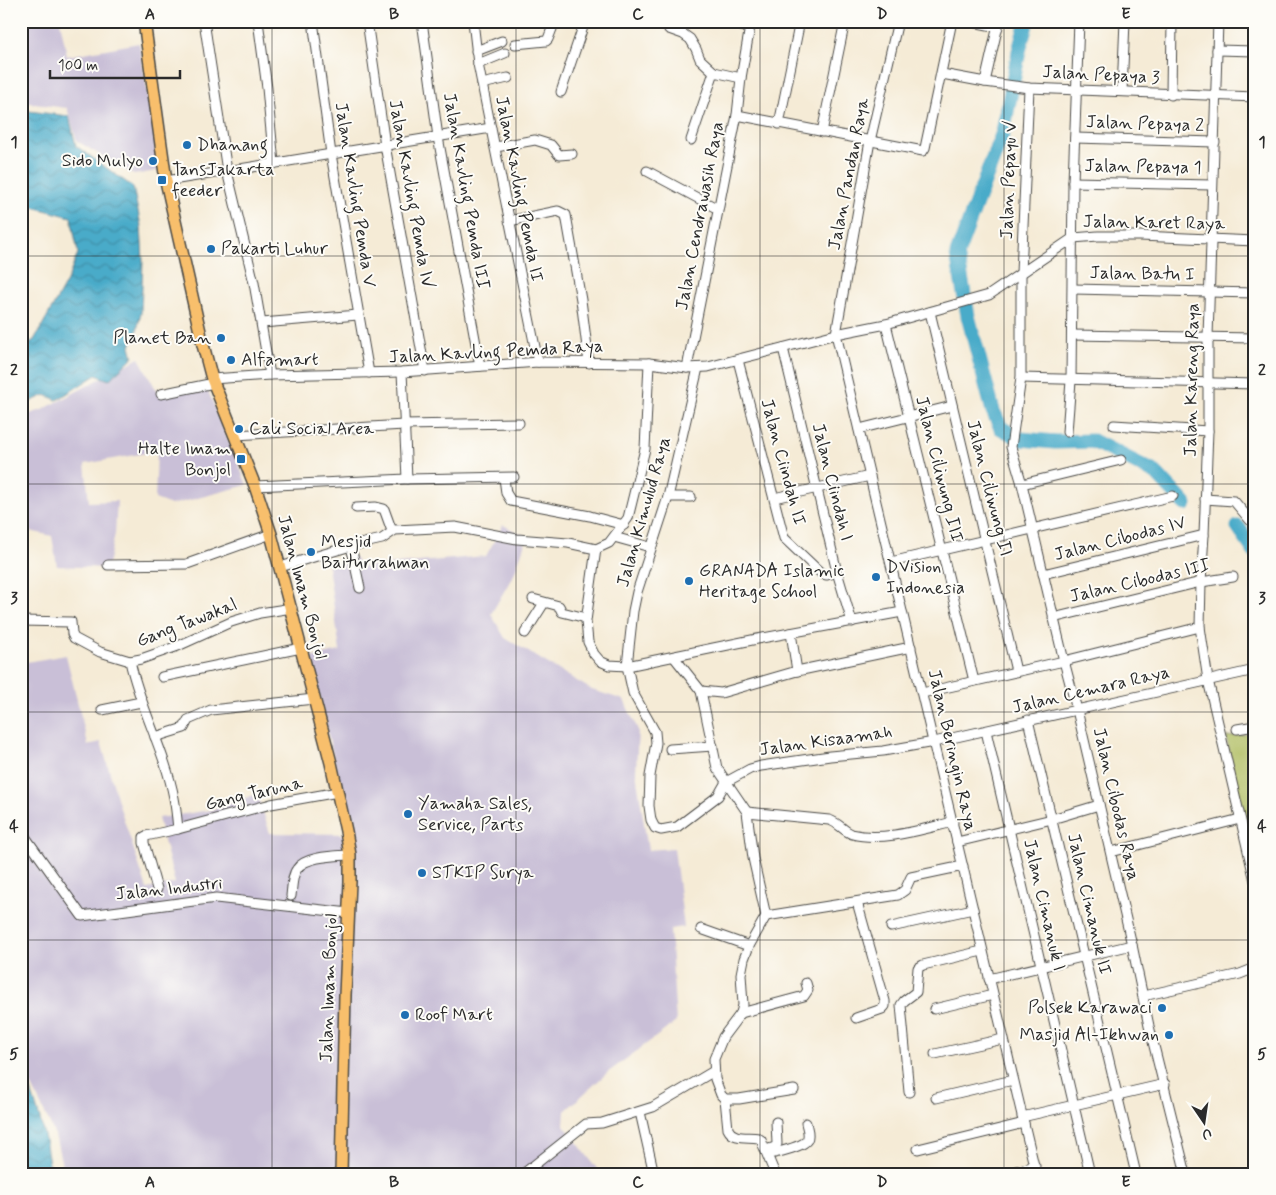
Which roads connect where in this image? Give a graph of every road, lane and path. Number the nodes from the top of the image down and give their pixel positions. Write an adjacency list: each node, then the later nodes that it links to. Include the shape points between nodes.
1 (144, 21): 59 (main road, Jalan Imam Bonjol)
2 (204, 21): 57 (street)
3 (258, 21): 56 (street)
4 (313, 21): 54 (street, Jalan Kavling Pemda V)
5 (367, 21): 52 (street, Jalan Kavling Pemda IV)
6 (422, 21): 47 (street, Jalan Kavling Pemda III)
7 (473, 21): 26 (street, Jalan Kavling Pemda II)
8 (555, 21): 24 (street, via 546,41)
9 (585, 21): 39 (street)
10 (672, 21): 30 (street, via 669,29 690,39 700,60)
11 (736, 21): 21 (street, via 737,25)
12 (800, 21): 44 (street)
13 (845, 21): 46 (street)
14 (898, 21): 50 (street, Jalan Pandan Raya)
15 (952, 21): 31 (street)
16 (968, 21): 22 (street)
17 (1079, 21): 37 (street)
18 (1125, 21): 38 (street)
19 (1172, 21): 40 (street)
20 (1218, 21): 25 (street, Jalan Kareng Raya)
21 (750, 24): 33 (street)
22 (998, 24): 34 (street)
23 (502, 41): 26 (street)
24 (515, 44)
25 (1217, 50): 27 (street); 41 (street, Jalan Kareng Raya)
26 (476, 51): 29 (street, Jalan Kavling Pemda II)
27 (1255, 51)
28 (505, 53): 29 (street)
29 (478, 64): 35 (street, Jalan Kavling Pemda II)
30 (714, 72): 33 (street); 49 (street)
31 (942, 74): 34 (street, Jalan Pepaya 3); 50 (street, Jalan Cendrawasih Raya, via 924,150)
32 (508, 78): 35 (street)
33 (741, 78): 43 (street)
34 (985, 82): 36 (street, Jalan Pepaya 3)
35 (482, 84): 45 (street, Jalan Kavling Pemda II)
36 (1028, 88): 37 (street, Jalan Pepaya 3); 67 (street, Jalan Pepayu V)
37 (1076, 90): 38 (street, Jalan Pepaya 3); 48 (street)
38 (1122, 91): 40 (street, Jalan Pepaya 3)
39 (561, 92)
40 (1171, 94): 41 (street, Jalan Pepaya 3)
41 (1215, 96): 42 (street, Jalan Pepaya 3); 51 (street, Jalan Kareng Raya)
42 (1255, 97)
43 (737, 115): 44 (street, Jalan Cendrawasih Raya); 62 (street, Jalan Cendrawasih Raya)
44 (779, 124): 46 (street, Jalan Cendrawasih Raya)
45 (492, 128): 47 (street); 53 (street, Jalan Kavling Pemda II)
46 (822, 132): 50 (street, Jalan Cendrawasih Raya)
47 (438, 137): 52 (street); 84 (street, Jalan Kavling Pemda III)
48 (1076, 138): 51 (street, Jalan Pepaya 2); 60 (street)
49 (692, 140)
50 (870, 141): 75 (street, Jalan Pandan Raya)
51 (1214, 142): 61 (street, Jalan Kareng Raya)
52 (385, 145): 54 (street); 87 (street, Jalan Kavling Pemda IV)
53 (496, 147): 55 (street, via 535,140 551,145 559,155); 63 (street, Jalan Kavling Pemda II)
54 (330, 154): 56 (street); 72 (street, Jalan Kavling Pemda V)
55 (572, 154)
56 (274, 164): 57 (street)
57 (226, 171): 59 (street); 73 (street)
58 (647, 171): 62 (street)
59 (166, 182): 92 (main road, Jalan Imam Bonjol)
60 (1074, 182): 61 (street, Jalan Pepaya 1); 64 (street)
61 (1212, 185): 65 (street, Jalan Kareng Raya)
62 (718, 209): 85 (street, Jalan Cendrawasih Raya)
63 (509, 221): 81 (street, Jalan Kavling Pemda II); 82 (street, via 558,211 566,215)
64 (1073, 238): 65 (street, Jalan Karet Raya, via 1140,236); 67 (street, Jalan Karet Raya); 68 (street)
65 (1212, 240): 66 (street, Jalan Karet Raya); 69 (street, Jalan Kareng Raya)
66 (1255, 241)
67 (1021, 273): 71 (street, Jalan Karet Raya, via 998,291); 91 (street, Jalan Pepayu V)
68 (1073, 289): 69 (street, Jalan Batu I); 76 (street)
69 (1209, 292): 70 (street, Jalan Batu I); 77 (street, Jalan Kareng Raya)
70 (1255, 293)
71 (930, 312): 74 (street, Jalan Karet Raya); 97 (street, Jalan Ciliwung II)
72 (358, 315): 73 (street); 89 (street, Jalan Kavling Pemda V)
73 (262, 323): 90 (street)
74 (886, 324): 75 (street, Jalan Karet Raya); 98 (street, Jalan Ciliwung III)
75 (836, 334): 79 (street, Jalan Kavling Pemda Raya); 102 (street, Jalan Beringin Raya)
76 (1072, 335): 77 (street); 93 (street)
77 (1208, 337): 78 (street); 94 (street, Jalan Kareng Raya)
78 (1255, 338)
79 (783, 348): 80 (street, Jalan Kavling Pemda Raya); 112 (street, Jalan Ciindah I)
80 (738, 360): 86 (street, Jalan Kavling Pemda Raya); 116 (street, Jalan Ciindah II)
81 (538, 362): 82 (street, Jalan Kavling Pemda Raya); 84 (street, Jalan Kavling Pemda Raya)
82 (589, 363): 83 (street, Jalan Kavling Pemda Raya)
83 (649, 363): 85 (street, Jalan Kavling Pemda Raya); 120 (street, via 645,449)
84 (480, 366): 87 (street, Jalan Kavling Pemda Raya)
85 (687, 368): 86 (street, Jalan Kavling Pemda Raya)
86 (698, 368): 114 (street, Jalan Kimulud Raya)
87 (425, 371): 88 (street, Jalan Kavling Pemda Raya)
88 (402, 372): 89 (street, Jalan Kavling Pemda Raya); 100 (street)
89 (369, 373): 90 (street, Jalan Kavling Pemda Raya)
90 (270, 375): 92 (street, Jalan Kavling Pemda Raya)
91 (1021, 378): 93 (street); 106 (street, Jalan Pepayu V)
92 (213, 381): 96 (street, Jalan Kavling Pemda Raya); 105 (main road, Jalan Imam Bonjol)
93 (1071, 381): 94 (street); 104 (street)
94 (1208, 383): 95 (street); 103 (street, Jalan Kareng Raya)
95 (1255, 384)
96 (161, 394)
97 (952, 406): 98 (street); 126 (street, Jalan Ciliwung II)
98 (909, 416): 102 (street); 130 (street, Jalan Ciliwung III)
99 (519, 423): 100 (street)
100 (404, 424): 105 (street); 109 (street)
101 (1114, 425): 103 (street)
102 (858, 428): 108 (street, Jalan Beringin Raya)
103 (1208, 431): 117 (street, Jalan Kareng Raya)
104 (1067, 432)
105 (235, 435): 111 (main road, Jalan Imam Bonjol)
106 (1011, 443): 110 (street, Jalan Cibodas Raya)
107 (1120, 460): 110 (street)
108 (870, 476): 112 (street); 131 (street, Jalan Beringin Raya)
109 (407, 480): 111 (street); 120 (street, via 509,478 508,499 511,501)
110 (1022, 484): 121 (street, Jalan Cibodas Raya)
111 (255, 486): 123 (main road, Jalan Imam Bonjol)
112 (818, 488): 116 (street); 134 (street, Jalan Ciindah I)
113 (1173, 496): 121 (street)
114 (668, 497): 115 (street); 128 (street, Jalan Kimulud Raya)
115 (691, 497)
116 (774, 498): 134 (street, Jalan Ciindah II, via 786,540 822,574)
117 (1207, 499): 119 (street, via 1234,501); 124 (street, Jalan Kareng Raya)
118 (356, 508): 122 (street, via 384,510)
119 (1255, 522)
120 (624, 525): 125 (street)
121 (1032, 529): 126 (street); 135 (street, Jalan Cibodas Raya)
122 (392, 531): 127 (street, via 382,539); 129 (street, via 455,527)
123 (271, 534): 132 (street, via 187,564); 133 (main road, Jalan Imam Bonjol)
124 (1204, 535): 135 (street, Jalan Cibodas IV); 137 (street)
125 (614, 537): 128 (street); 129 (street)
126 (985, 540): 130 (street); 158 (street, Jalan Ciliwung II)
127 (351, 546): 133 (street); 138 (street)
128 (650, 547): 155 (street, Jalan Kimulud Raya, via 633,611)
129 (596, 549): 143 (street)
130 (943, 550): 131 (street); 161 (street, Jalan Ciliwung III)
131 (891, 562): 142 (street, Jalan Beringin Raya)
132 (108, 565)
133 (280, 566): 141 (main road, Jalan Imam Bonjol)
134 (837, 572): 146 (street, Jalan Ciindah I)
135 (1043, 574): 144 (street, Jalan Cibodas Raya)
136 (1233, 577): 137 (street, Jalan Cibodas III)
137 (1201, 582): 144 (street, Jalan Cibodas III); 147 (street)
138 (360, 588)
139 (533, 599): 140 (street)
140 (544, 603): 143 (street); 148 (street)
141 (292, 608): 151 (main road, Jalan Imam Bonjol); 154 (street, Gang Tawakal, via 231,622 178,646)
142 (902, 612): 146 (street); 150 (street, Jalan Beringin Raya)
143 (586, 618): 155 (street, via 586,631 594,654 609,665)
144 (1054, 618): 153 (street, Jalan Cibodas Raya)
145 (21, 621): 154 (street, Gang Tawakal, via 71,622 74,638 100,652)
146 (852, 622): 149 (street)
147 (1200, 627): 153 (street); 160 (street)
148 (525, 633)
149 (791, 633): 152 (street); 157 (street)
150 (911, 647): 157 (street); 163 (street, Jalan Beringin Raya)
151 (301, 648): 159 (street); 164 (main road, Jalan Imam Bonjol)
152 (674, 657): 155 (street); 162 (street)
153 (1064, 660): 158 (street); 167 (street, Jalan Cibodas Raya)
154 (130, 661): 165 (street)
155 (627, 666): 183 (street, Jalan Kimulud Raya, via 633,693 655,732 649,806)
156 (1255, 670): 160 (street, Jalan Cemara Raya)
157 (797, 671): 162 (street, via 721,693)
158 (1016, 672): 161 (street)
159 (162, 677)
160 (1208, 680): 167 (street, Jalan Cemara Raya); 181 (street)
161 (974, 681): 163 (street)
162 (701, 691): 174 (street)
163 (922, 693): 173 (street, Jalan Beringin Raya)
164 (314, 699): 172 (street, via 211,710 188,720 184,728); 177 (main road, Jalan Imam Bonjol)
165 (141, 702): 166 (street); 172 (street)
166 (102, 710)
167 (1077, 710): 168 (street, Jalan Cemara Raya); 178 (street, Jalan Cibodas Raya)
168 (1028, 720): 171 (street, Jalan Cemara Raya); 180 (street, Jalan Cimanuk II)
169 (1255, 726): 170 (street)
170 (1237, 729)
171 (986, 731): 173 (street, Jalan Cemara Raya); 184 (street, Jalan Cimanuk I)
172 (155, 737): 185 (street, via 174,798)
173 (934, 742): 176 (street, Jalan Kisaamah, via 761,766); 182 (street, Jalan Beringin Raya)
174 (713, 746): 175 (street); 176 (street, via 717,768)
175 (670, 749)
176 (726, 782): 179 (street); 183 (street, Jalan Kisaamah, via 718,796 677,827)
177 (338, 792): 185 (street, Gang Taruna, via 271,804); 189 (main road, Jalan Imam Bonjol)
178 (1099, 805): 180 (street); 188 (street, Jalan Cibodas Raya)
179 (747, 812): 182 (street, via 829,820 849,833 863,836 904,833); 197 (street)
180 (1052, 819): 184 (street); 203 (street, Jalan Cimanuk II)
181 (1240, 819): 188 (street); 191 (street)
182 (953, 822): 187 (street, Jalan Beringin Raya)
183 (656, 828)
184 (1009, 828): 187 (street); 204 (street, Jalan Cimanuk I)
185 (178, 829): 192 (street, Gang Taruna, via 144,837)
186 (21, 831): 196 (street, Jalan Industri, via 82,916 216,898)
187 (958, 842): 190 (street, Jalan Beringin Raya)
188 (1111, 852): 200 (street, Jalan Cibodas Raya)
189 (350, 856): 193 (street, via 330,856 300,865); 196 (main road, Jalan Imam Bonjol)
190 (963, 866): 194 (street, via 910,877 905,890 898,895); 195 (street, Jalan Beringin Raya)
191 (1255, 881)
192 (157, 890)
193 (291, 896)
194 (856, 902): 197 (street); 212 (street, via 885,1001 882,1009)
195 (973, 909): 198 (street); 202 (street, Jalan Beringin Raya)
196 (349, 914): 231 (main road, Jalan Imam Bonjol)
197 (766, 916): 201 (street)
198 (891, 927)
199 (701, 929): 201 (street)
200 (1132, 945): 203 (street); 209 (street, Jalan Cibodas Raya)
201 (749, 946): 211 (street, via 741,974)
202 (982, 951): 206 (street, Jalan Beringin Raya); 219 (street, via 923,964 918,968 916,992 901,1005)
203 (1084, 956): 204 (street); 220 (street, Jalan Cimanuk II)
204 (1042, 966): 206 (street); 223 (street, Jalan Cimanuk I)
205 (1255, 968): 209 (street)
206 (989, 979): 208 (street, Jalan Beringin Raya)
207 (806, 983): 211 (street, via 808,990 804,996)
208 (993, 995): 210 (street); 213 (street, Jalan Beringin Raya)
209 (1143, 996): 217 (street, Jalan Cibodas Raya)
210 (934, 1010)
211 (741, 1013): 215 (street, via 718,1047)
212 (856, 1018)
213 (1003, 1039): 214 (street); 216 (street, Jalan Beringin Raya)
214 (935, 1054)
215 (714, 1072): 222 (street, via 720,1095); 224 (street, via 668,1100)
216 (1014, 1080): 221 (street); 225 (street, Jalan Beringin Raya)
217 (1164, 1084): 220 (street); 238 (street, Jalan Cibodas Raya)
218 (794, 1090): 222 (street)
219 (908, 1092)
220 (1118, 1095): 223 (street); 237 (street, Jalan Cimanuk II)
221 (936, 1098)
222 (726, 1099): 229 (street, via 730,1134 758,1138)
223 (1074, 1105): 225 (street); 236 (street, Jalan Cimanuk I)
224 (640, 1112): 232 (street, via 586,1124); 233 (street)
225 (1023, 1120): 228 (street); 230 (street, Jalan Beringin Raya)
226 (776, 1122): 229 (street, via 778,1144)
227 (806, 1123): 229 (street, via 807,1140 802,1144)
228 (918, 1149)
229 (767, 1153): 234 (street)
230 (1036, 1170): 235 (street)
231 (341, 1174)
232 (523, 1174)
233 (654, 1174)
234 (775, 1174)
235 (1004, 1174)
236 (1090, 1174)
237 (1136, 1174)
238 (1186, 1174)

